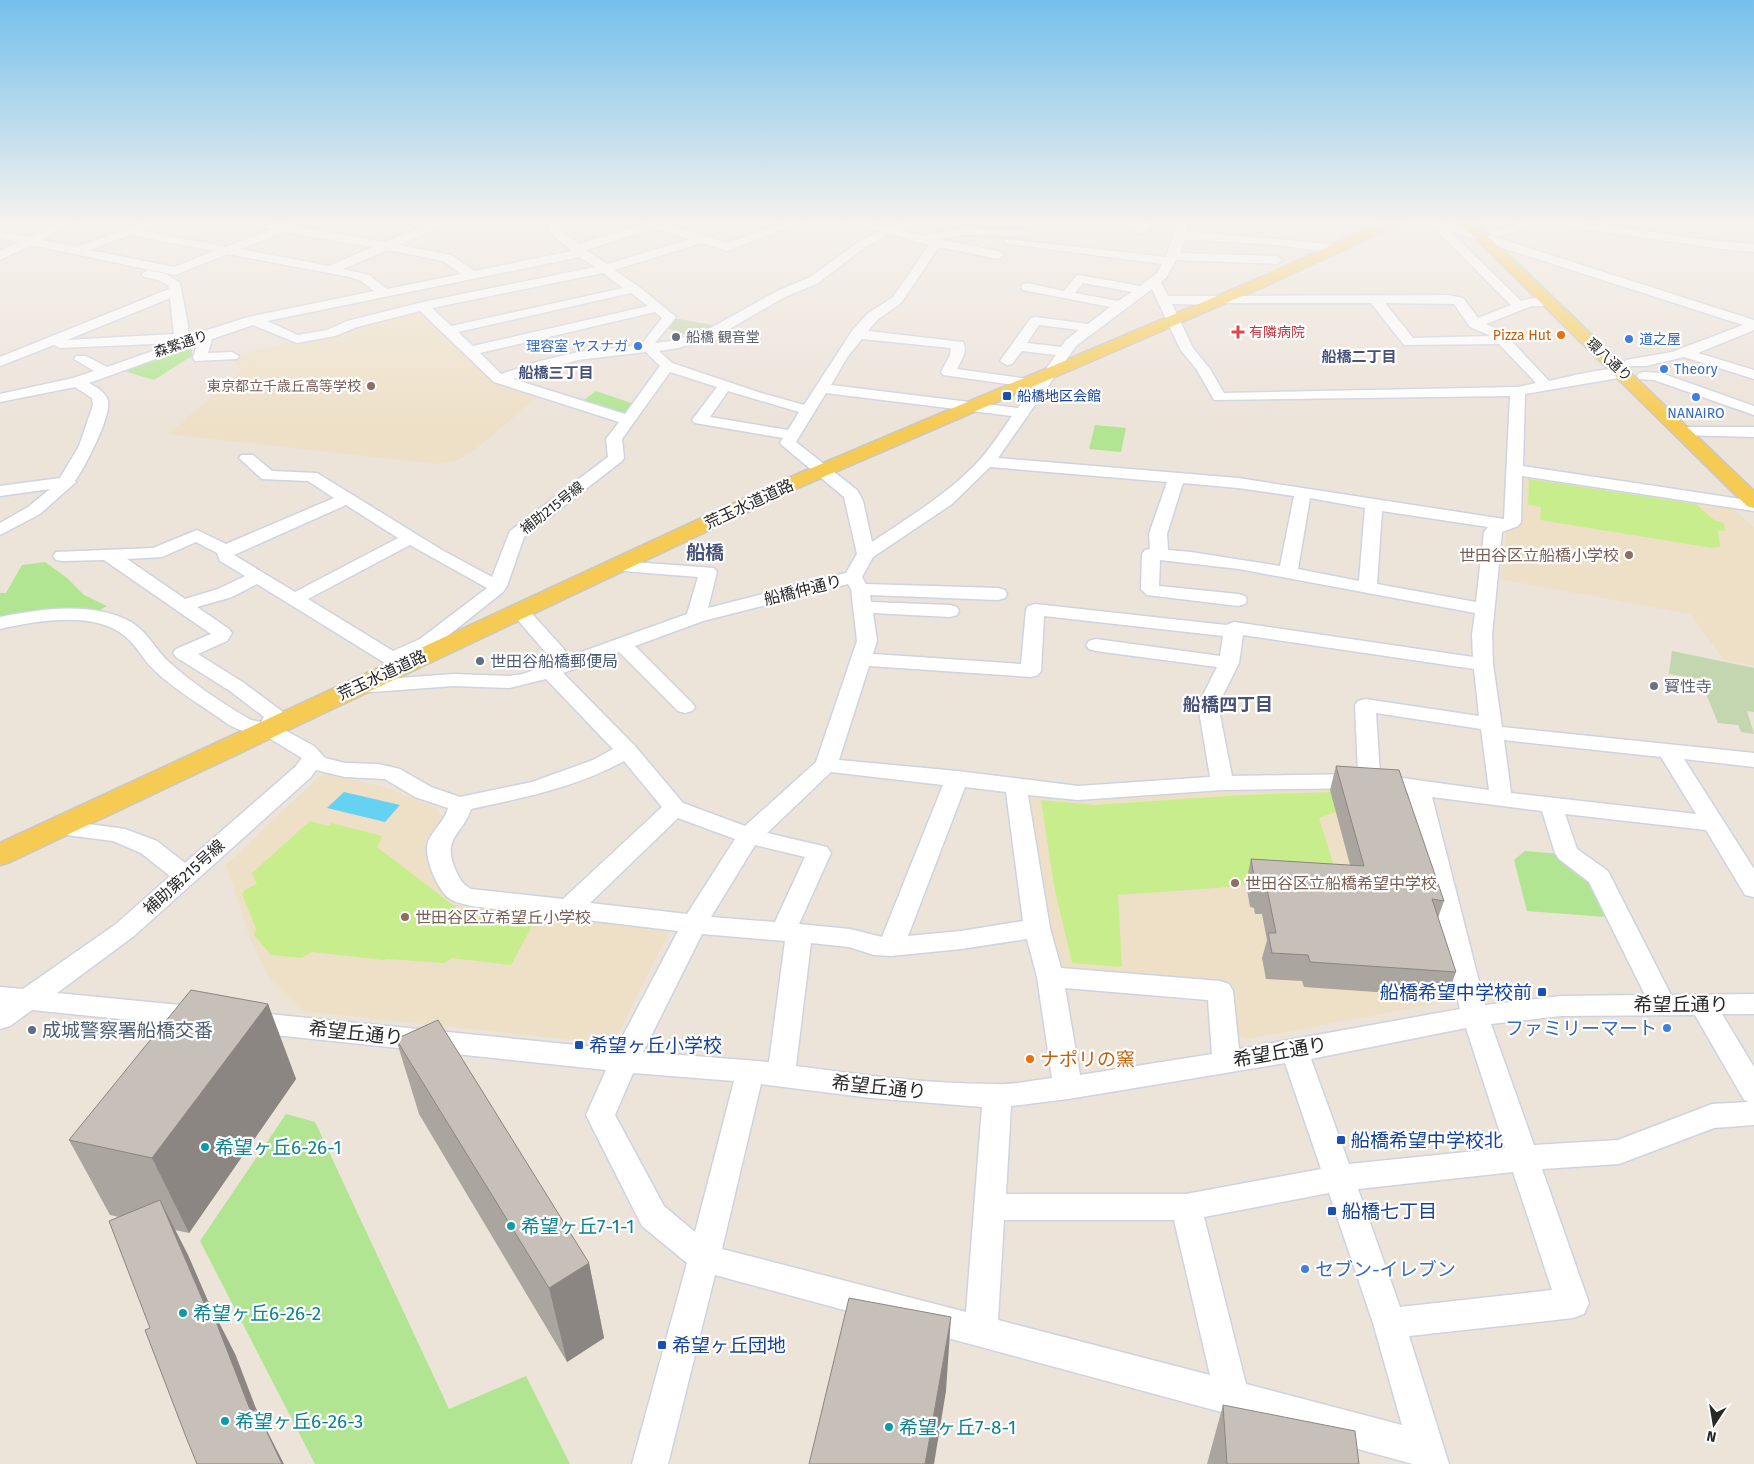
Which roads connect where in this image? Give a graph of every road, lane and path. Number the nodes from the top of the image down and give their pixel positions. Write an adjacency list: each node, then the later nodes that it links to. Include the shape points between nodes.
1 (378, 288): 17 (street)
2 (407, 288): 17 (street, 森繁通り)
3 (509, 288): 23 (street)
4 (794, 288): 40 (street, via 714,332 673,345)
5 (904, 288): 33 (street, via 897,300 872,317)
6 (1029, 288): 18 (street)
7 (1072, 288): 18 (street)
8 (1146, 288): 24 (street, 船橋仲通り)
9 (1151, 288): 20 (street)
10 (1247, 288): 21 (main road, 荒玉水道道路)
11 (1502, 288): 25 (street)
12 (1536, 288): 22 (main road, 環八通り)
13 (1546, 288): 49 (main road, 環八通り)
14 (1640, 288): 30 (street)
15 (634, 289): 26 (street); 32 (street)
16 (176, 291): 35 (street); 37 (street)
17 (384, 293): 27 (street, 森繁通り)
18 (1067, 295): 24 (street)
19 (1374, 298): 21 (street); 29 (street, via 1453,300); 36 (street, via 1409,342)
20 (1162, 300): 21 (street); 28 (street)
21 (1221, 300): 28 (main road, 荒玉水道道路)
22 (1547, 302): 25 (street); 49 (main road, 環八通り)
23 (423, 306): 27 (street, via 297,339); 32 (street)
24 (1122, 306): 31 (street, 船橋仲通り)
25 (1519, 306): 29 (street)
26 (658, 308): 40 (street, via 669,317 648,344); 41 (street)
27 (253, 320): 34 (street, 森繁通り)
28 (1172, 321): 51 (main road, 荒玉水道道路); 60 (street, via 1219,397)
29 (1475, 324): 36 (street, via 1498,334)
30 (1754, 325): 43 (street)
31 (1091, 328): 38 (street, via 1036,321); 42 (street, 船橋仲通り, via 1071,343)
32 (447, 331): 41 (street)
33 (857, 334): 56 (street, via 958,344 957,355 948,372); 59 (street)
34 (203, 336): 35 (street, 森繁通り); 44 (street, via 206,338 200,358)
35 (182, 340): 37 (street); 50 (street, 森繁通り)
36 (1502, 340): 58 (street)
37 (44, 345): 39 (street); 47 (street)
38 (1018, 346): 42 (street); 46 (street)
39 (0, 347)
40 (649, 348): 48 (street); 54 (street, via 578,356)
41 (469, 351): 54 (street)
42 (1065, 352): 51 (street, 船橋仲通り)
43 (1681, 352): 49 (street); 53 (street)
44 (232, 356)
45 (81, 359): 50 (street)
46 (1007, 361)
47 (0, 362)
48 (667, 366): 57 (street); 66 (street, 補助215号線)
49 (1627, 368): 52 (main road, 環八通り); 58 (street); 67 (main road, 環八通り)
50 (105, 371): 55 (street, 森繁通り)
51 (1051, 373): 56 (main road, 荒玉水道道路); 65 (street, 船橋仲通り)
52 (1644, 376): 64 (street, via 1656,376); 68 (main road, 環八通り)
53 (1754, 376)
54 (499, 379): 66 (street)
55 (77, 382): 61 (street, 森繁通り); 77 (street, via 98,397 101,407)
56 (1029, 383): 62 (main road, 荒玉水道道路)
57 (725, 386): 63 (street); 70 (street, via 700,420)
58 (1546, 386): 60 (street)
59 (821, 388): 62 (street); 63 (street)
60 (1518, 391): 73 (street)
61 (0, 398)
62 (970, 407): 65 (street); 74 (main road, 荒玉水道道路)
63 (807, 410): 70 (street)
64 (1754, 411)
65 (1021, 413): 72 (street, 船橋仲通り)
66 (628, 420): 95 (street, 補助215号線, via 614,440 616,458 516,535)
67 (1684, 432): 68 (street); 81 (main road, 環八通り)
68 (1704, 432): 69 (street); 76 (main road, 環八通り)
69 (1754, 432)
70 (792, 435): 74 (street, via 788,443)
71 (247, 458): 80 (street, via 268,476 311,476)
72 (987, 462): 75 (street); 88 (street, 船橋仲通り, via 941,504)
73 (1514, 470): 83 (street); 84 (street, via 1512,522)
74 (824, 471): 88 (street, via 855,501); 92 (main road, 荒玉水道道路)
75 (1177, 478): 79 (street); 89 (street, via 1158,534)
76 (1754, 480)
77 (68, 482): 78 (street); 85 (street, via 52,499)
78 (0, 491)
79 (1303, 492): 82 (street); 93 (street)
80 (348, 498): 86 (street); 87 (street)
81 (1754, 502)
82 (1374, 505): 84 (street); 96 (street)
83 (1754, 506)
84 (1506, 525): 102 (street, via 1493,532)
85 (0, 530)
86 (411, 538): 95 (street); 99 (street)
87 (225, 552): 90 (street, via 196,535 156,553); 94 (street, via 226,556)
88 (866, 554): 97 (street, 船橋仲通り)
89 (1159, 554): 93 (street, via 1191,556); 100 (street, via 1151,554 1150,589 1154,592)
90 (109, 555): 91 (street); 101 (street)
91 (62, 556)
92 (621, 563): 103 (main road, 荒玉水道道路); 105 (street, via 629,567 708,572)
93 (1288, 574): 96 (street)
94 (259, 576): 99 (street); 101 (street, via 225,592)
95 (498, 586): 111 (street, 補助215号線, via 490,597)
96 (1368, 587): 102 (street)
97 (858, 591): 98 (street); 104 (street); 105 (street, 船橋仲通り); 113 (street, via 868,641)
98 (998, 594)
99 (295, 599): 114 (street)
100 (1238, 600)
101 (184, 605): 121 (street, via 222,633 220,637 183,653 276,716)
102 (1485, 609): 116 (street)
103 (519, 611): 111 (main road, 荒玉水道道路); 117 (street)
104 (950, 611)
105 (696, 618): 109 (street, 船橋仲通り)
106 (0, 623): 121 (street, via 59,615 88,616 117,623 139,637 162,667 176,678 247,726)
107 (1167, 624): 108 (street); 112 (street); 113 (street, via 1035,610 1031,671)
108 (1234, 632): 115 (street); 116 (street, via 1234,628)
109 (622, 644): 117 (street, 船橋仲通り); 119 (street)
110 (1096, 645): 112 (street)
111 (432, 646): 114 (main road, 荒玉水道道路)
112 (1163, 654): 115 (street)
113 (861, 659): 126 (street)
114 (397, 662): 118 (main road, 荒玉水道道路)
115 (1230, 663): 129 (street, via 1208,705)
116 (1483, 664): 120 (street)
117 (559, 668): 118 (street, 船橋仲通り, via 509,682 454,680); 122 (street)
118 (358, 687): 121 (main road, 荒玉水道道路)
119 (685, 707)
120 (1492, 728): 123 (street); 128 (street, via 1365,705); 132 (street)
121 (266, 729): 125 (street, via 312,755); 137 (main road, 荒玉水道道路)
122 (627, 751): 133 (street, via 601,765 537,788); 135 (street)
123 (1668, 752): 124 (street); 136 (street)
124 (1754, 760)
125 (312, 762): 133 (street, via 345,770 392,774 422,792); 140 (street, 補助第215号線)
126 (826, 765): 127 (street); 138 (street)
127 (957, 778): 130 (street); 146 (street)
128 (1369, 781): 129 (street); 131 (street)
129 (1222, 783): 130 (street, via 1078,793)
130 (1016, 786): 144 (street)
131 (1418, 787): 132 (street); 153 (street)
132 (1501, 799): 134 (street)
133 (460, 804): 142 (street, via 457,817 439,845 441,864 461,894)
134 (1551, 805): 136 (street); 150 (street, via 1567,853 1599,877)
135 (675, 808): 138 (street); 142 (street)
136 (1712, 823): 141 (street)
137 (58, 828): 139 (main road, 荒玉水道道路); 140 (street, via 117,834 148,847)
138 (749, 836): 143 (street); 145 (street, via 819,853)
139 (0, 855)
140 (186, 876): 149 (street, 補助第215号線, via 117,936)
141 (1754, 889)
142 (568, 908): 143 (street)
143 (694, 924): 145 (street); 156 (street)
144 (1037, 928): 146 (street); 147 (street)
145 (792, 932): 146 (street, via 850,938 874,946); 159 (street)
146 (891, 947)
147 (1050, 976): 157 (street, via 1220,991); 160 (street)
148 (0, 996): 149 (street, 希望丘通り)
149 (29, 999): 154 (street, 補助第215号線); 156 (street, 希望丘通り)
150 (1662, 1004): 151 (street, 希望丘通り); 153 (street, 希望丘通り, via 1561,1006)
151 (1702, 1004): 152 (street, 希望丘通り); 161 (street)
152 (1754, 1004)
153 (1475, 1016): 155 (street, 希望丘通り); 164 (street)
154 (0, 1018)
155 (1295, 1051): 157 (street, 希望丘通り); 165 (street)
156 (624, 1061): 158 (street, 希望丘通り); 168 (street, via 600,1115 653,1216)
157 (1226, 1062): 160 (street, 希望丘通り)
158 (750, 1071): 159 (street, 希望丘通り); 168 (street)
159 (781, 1075): 162 (street, 希望丘通り, via 871,1087)
160 (1068, 1088): 162 (street, 希望丘通り)
161 (1754, 1092)
162 (997, 1096): 166 (street)
163 (1754, 1113): 164 (street, via 1712,1116 1619,1152)
164 (1524, 1158): 165 (street); 169 (street, via 1573,1303)
165 (1339, 1178): 167 (street); 169 (street)
166 (989, 1207): 167 (street); 170 (street)
167 (1186, 1207): 171 (street)
168 (704, 1258): 170 (street); 173 (street)
169 (1389, 1323): 172 (street)
170 (981, 1330): 171 (street)
171 (1232, 1397): 172 (street)
172 (1429, 1456)
173 (650, 1464)

